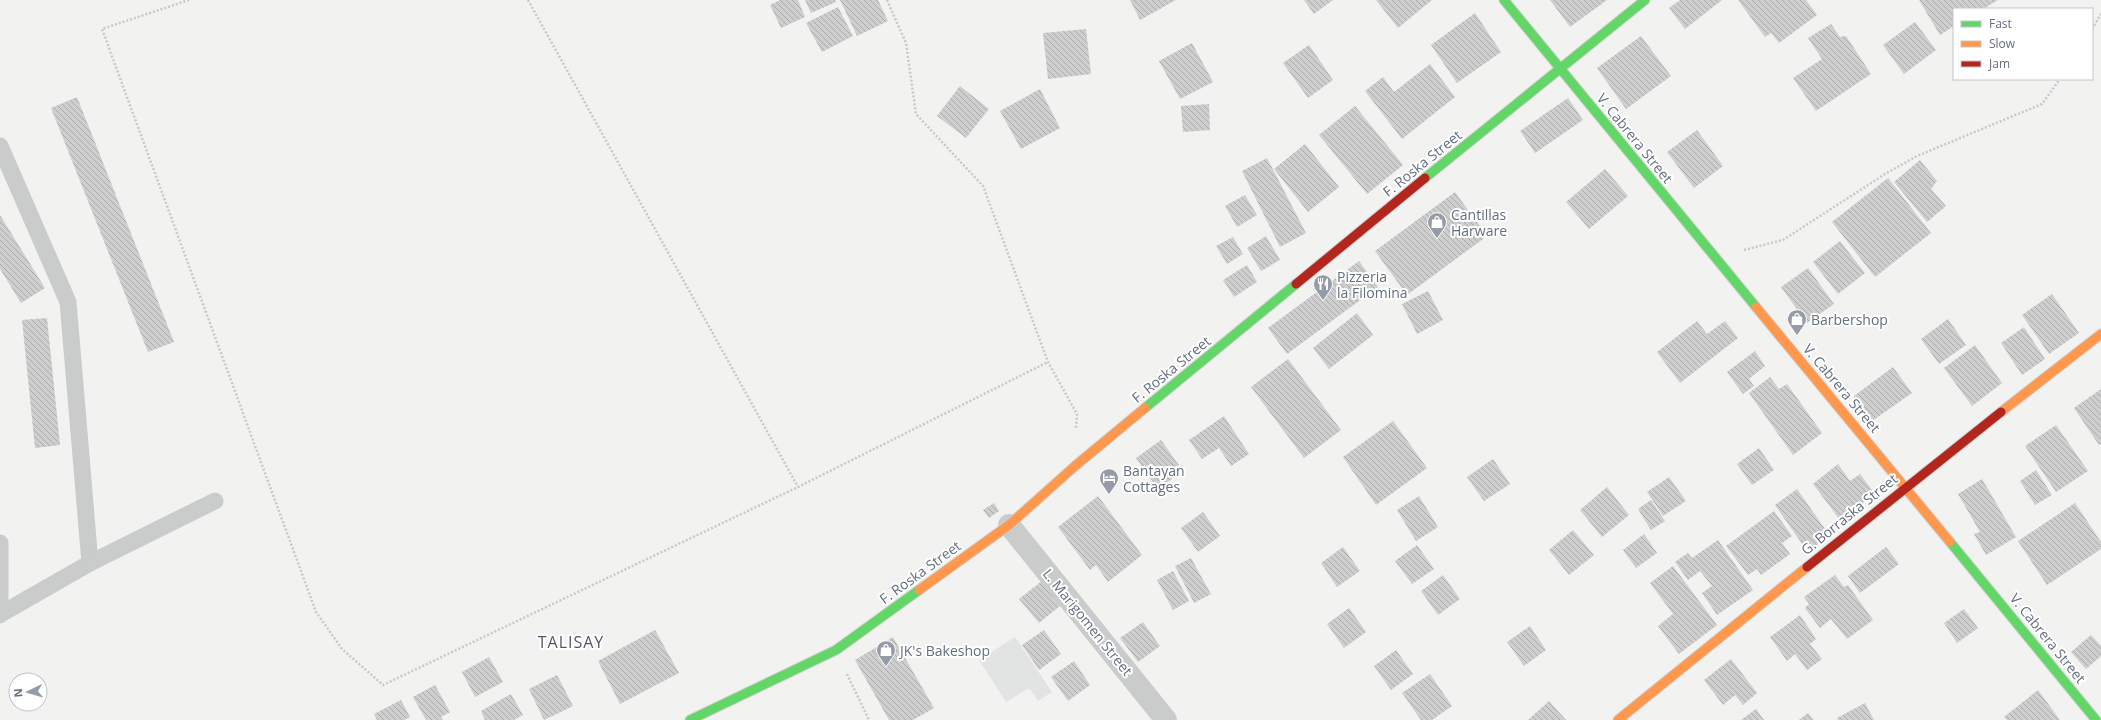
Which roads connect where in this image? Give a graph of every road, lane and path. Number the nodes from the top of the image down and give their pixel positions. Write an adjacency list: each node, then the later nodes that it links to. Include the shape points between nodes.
1 (189, 0): 16 (path, via 102,29 316,612 342,649 383,686)
2 (528, 0): 16 (path)
3 (887, 0): 13 (path, via 906,43 916,114 983,186)
4 (1504, 0): 8 (street, V. Cabrera Street)
5 (1645, 0): 8 (street, F. Roska Street)
6 (2101, 14): 7 (path)
7 (2093, 27)
8 (1559, 68): 11 (street, V. Cabrera Street); 14 (street, F. Roska Street)
9 (2059, 80): 11 (path, via 2042,104 1917,156 1783,240)
10 (0, 146): 20 (lane, via 68,302)
11 (1714, 257): 15 (street, V. Cabrera Street)
12 (2101, 334): 15 (street, G. Borraska Street)
13 (1048, 362): 14 (path, via 1077,414); 16 (path)
14 (1075, 466): 18 (street, F. Roska Street)
15 (1906, 486): 26 (street, G. Borraska Street); 27 (street, V. Cabrera Street)
16 (798, 487)
17 (215, 501): 20 (lane)
18 (1009, 525): 22 (street, F. Roska Street); 25 (street, L. Marigomen Street)
19 (0, 543): 21 (lane)
20 (90, 563): 21 (lane)
21 (1, 615)
22 (836, 650): 23 (street, F. Roska Street); 24 (path)
23 (690, 720)
24 (869, 720)
25 (1166, 720)
26 (1618, 720)
27 (2096, 720)

